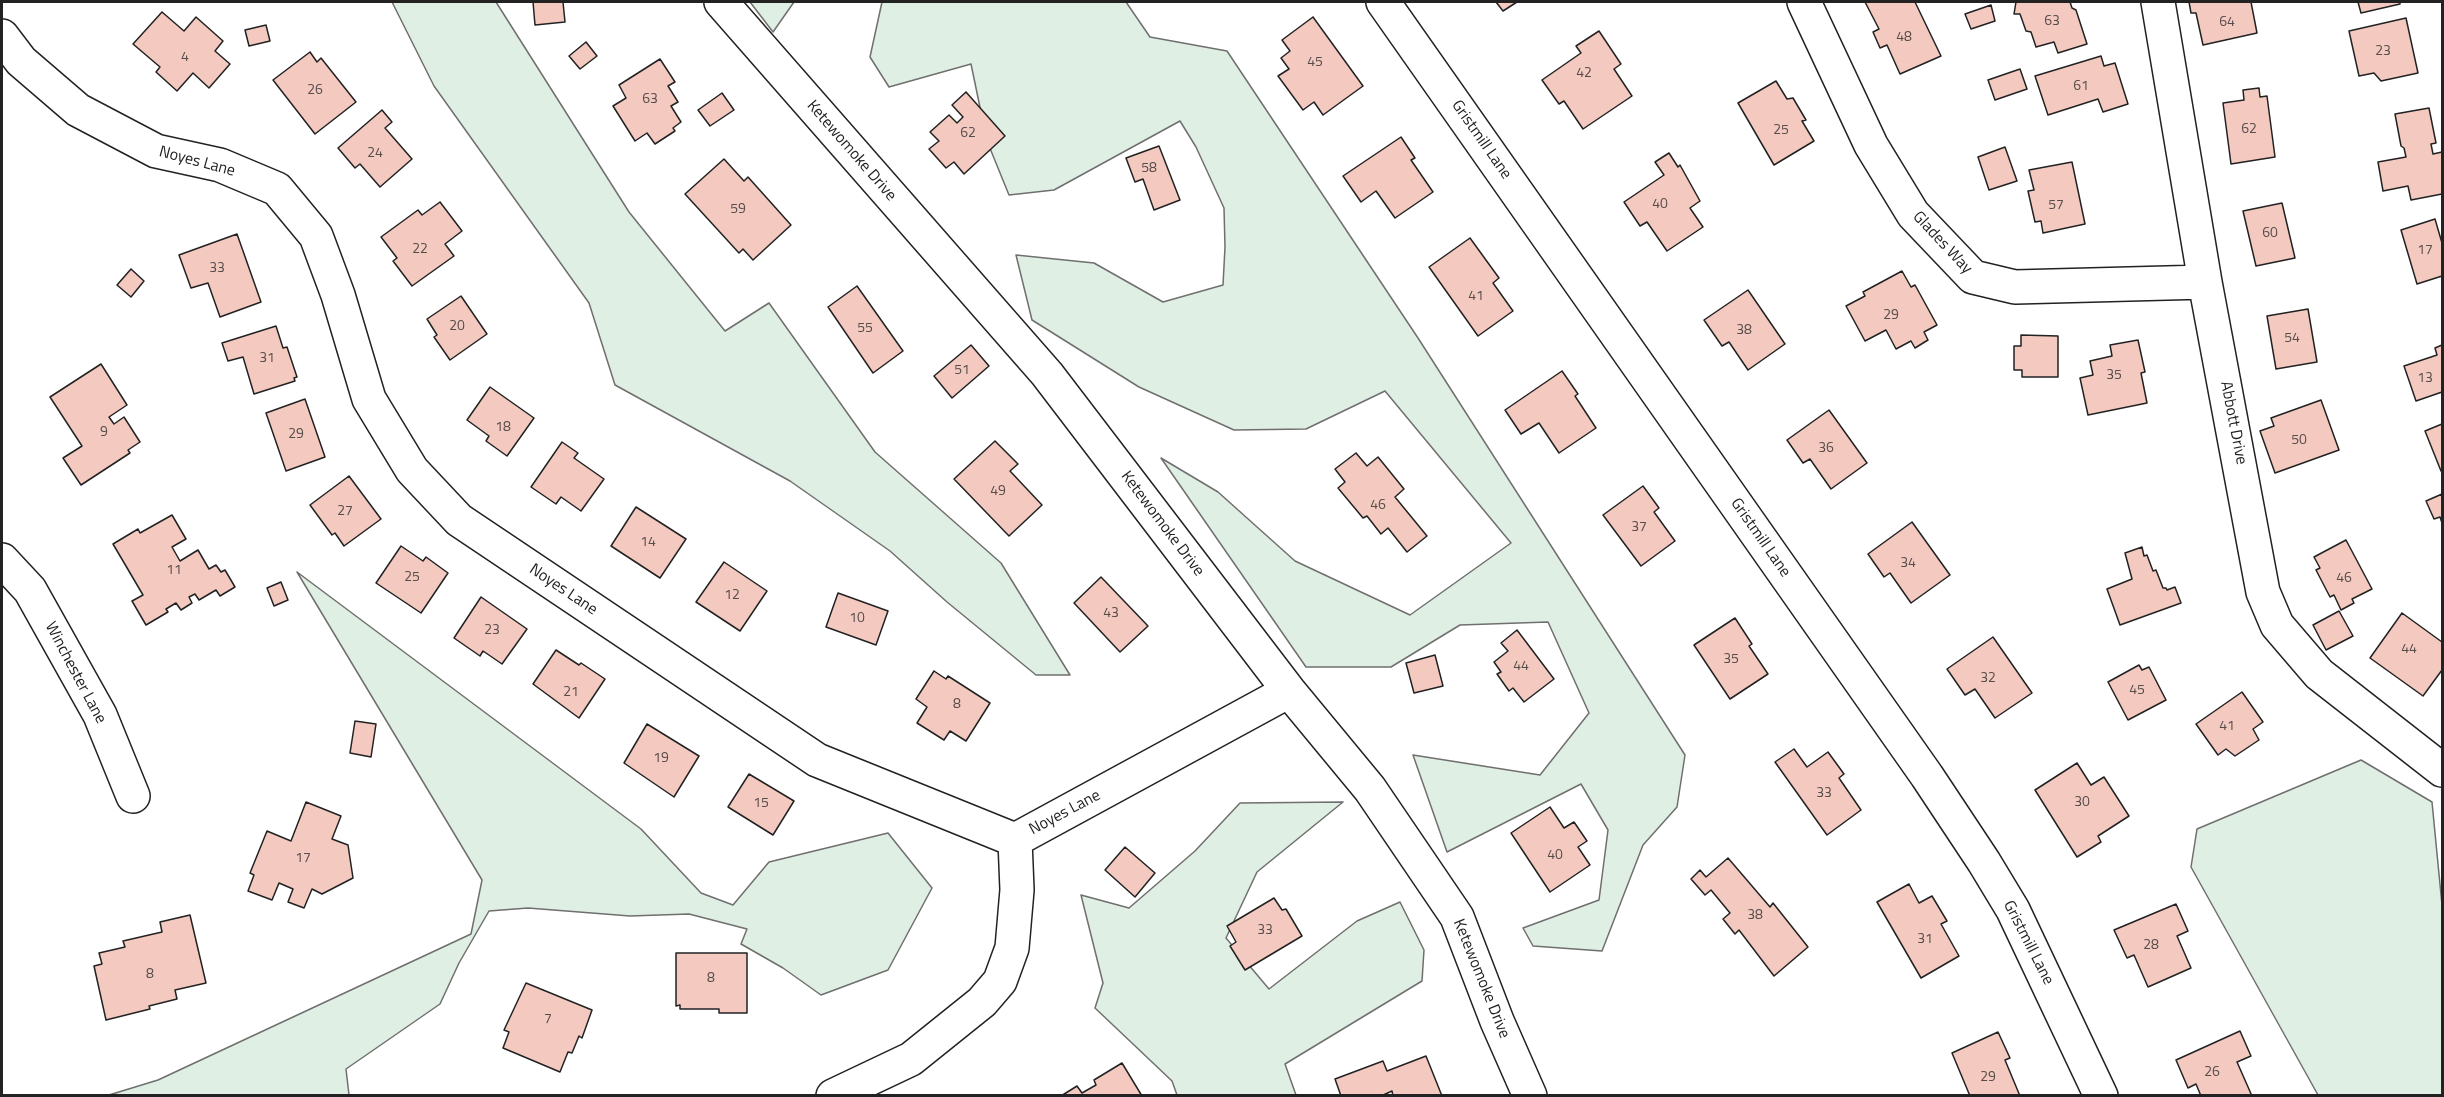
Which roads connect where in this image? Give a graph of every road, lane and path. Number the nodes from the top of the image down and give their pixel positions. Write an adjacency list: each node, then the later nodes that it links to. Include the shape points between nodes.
1 (721, 2): 8 (street, Ketewomoke Drive, via 1047,374)
2 (1383, 2): 14 (street, Gristmill Lane, via 1984,862 2013,910)
3 (1804, 2): 6 (street, Glades Way, via 1871,145 1907,204 1973,277 2014,287)
4 (2158, 2): 6 (street, Abbott Drive)
5 (2, 36): 11 (street, Noyes Lane, via 21,61 78,110 156,151 220,165 277,189 316,236 369,399 412,470 459,519 817,760)
6 (2205, 282): 9 (street, Abbott Drive, via 2264,592 2277,625 2319,674)
7 (2, 560): 10 (street, Winchester Lane, via 30,590 94,704)
8 (1289, 691): 11 (street, Noyes Lane); 13 (street, Ketewomoke Drive, via 1370,789 1457,917)
9 (2442, 770)
10 (133, 796)
11 (1015, 840): 12 (street, via 1017,890 1012,948 1000,981 982,1002 911,1059)
12 (833, 1095)
13 (1530, 1095)
14 (2101, 1095)

